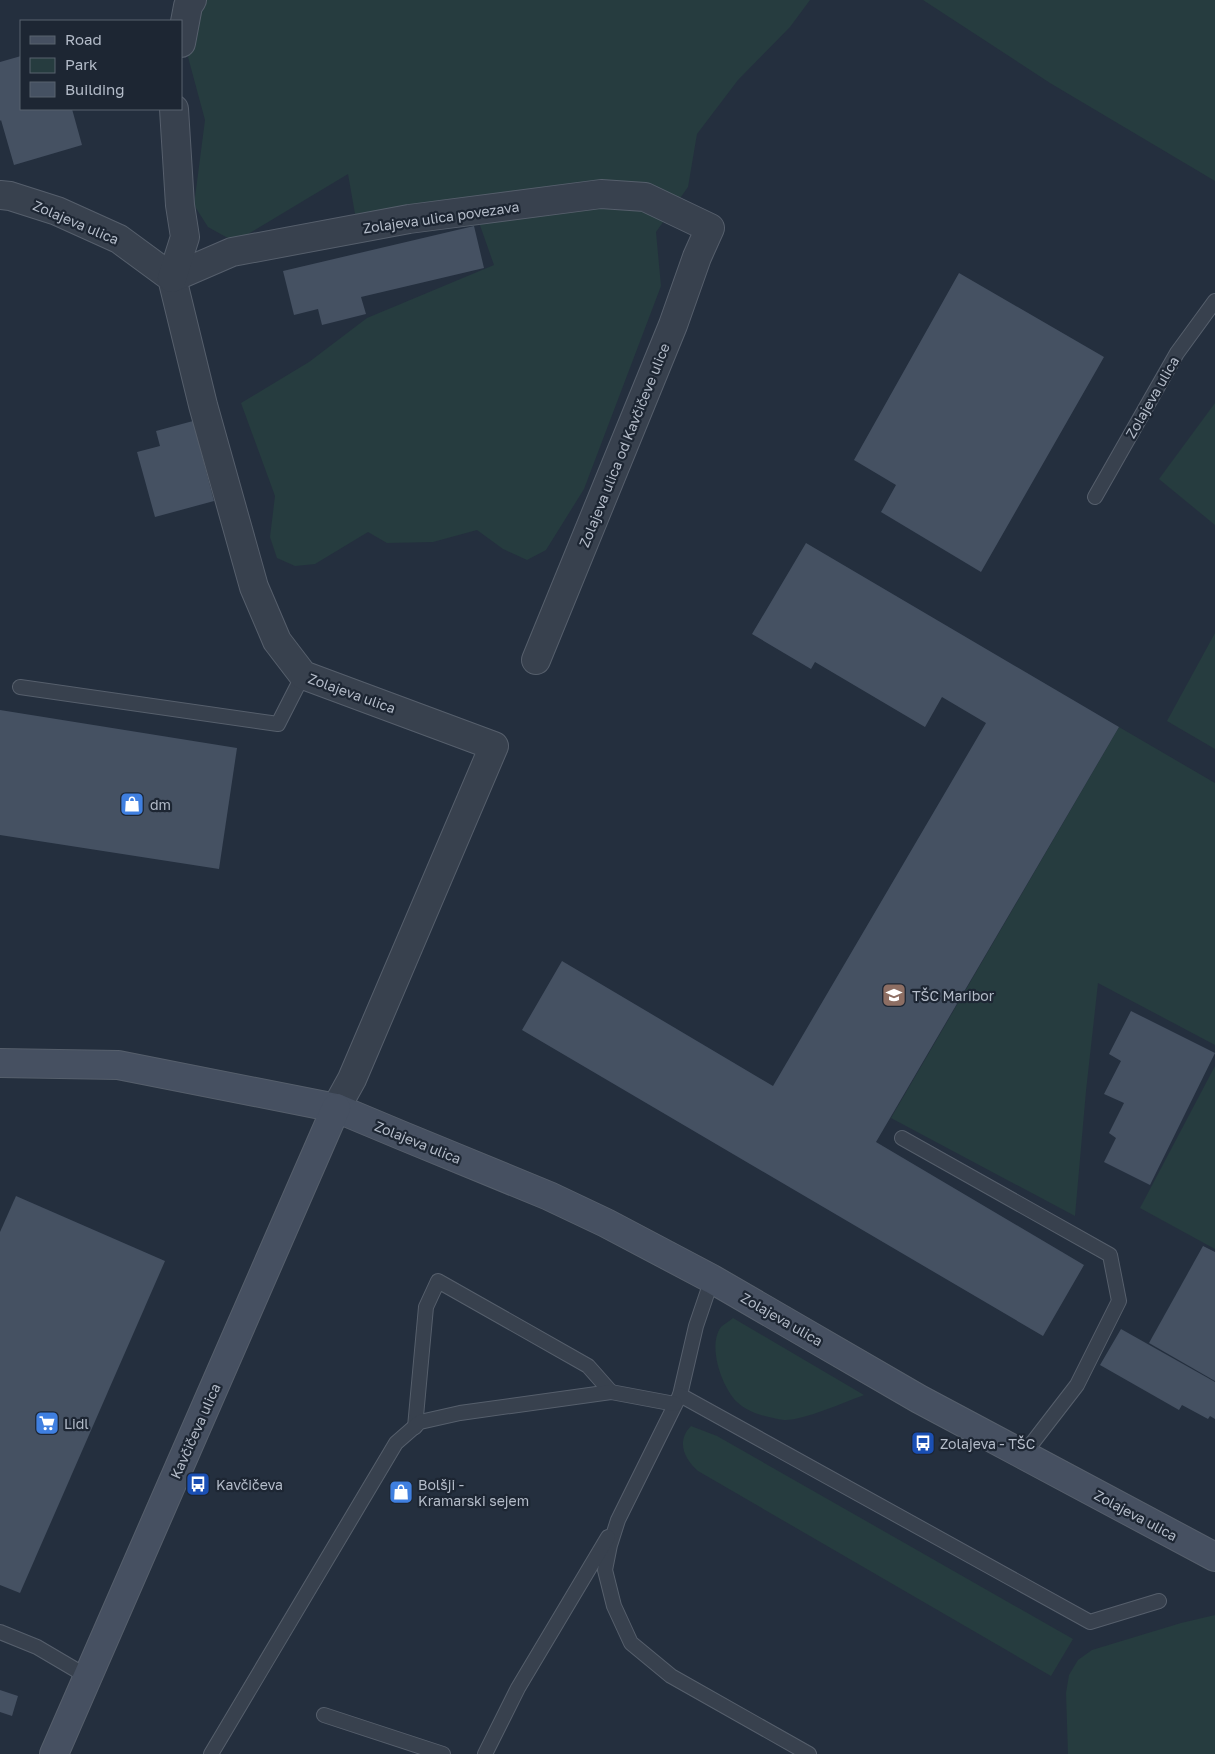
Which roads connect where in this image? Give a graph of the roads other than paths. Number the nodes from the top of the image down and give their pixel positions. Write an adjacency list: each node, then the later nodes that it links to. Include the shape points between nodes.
1 (192, 0): 2 (street)
2 (182, 39)
3 (174, 110): 6 (street, via 185,237)
4 (0, 195): 6 (street, Zolajeva ulica, via 57,211 119,239)
5 (710, 228): 6 (street, Zolajeva ulica povezava, via 644,197 601,194 409,219 232,252); 9 (street, Zolajeva ulica od Kavčičeve ulice)
6 (172, 278): 10 (street, Zolajeva ulica, via 203,405 254,587 278,641)
7 (1215, 300): 8 (lane, Zolajeva ulica, via 1177,353)
8 (1095, 497)
9 (536, 660)
10 (303, 675): 11 (lane, via 278,724); 13 (street, Zolajeva ulica, via 494,746 352,1078)
11 (20, 687)
12 (0, 1063): 13 (street, Zolajeva ulica, via 118,1065)
13 (336, 1108): 15 (street, Zolajeva ulica, via 550,1196); 24 (street, Kavčičeva ulica)
14 (902, 1138): 19 (lane, via 1110,1255 1119,1301 1077,1385)
15 (712, 1279): 17 (lane); 19 (street, Zolajeva ulica)
16 (611, 1392): 17 (lane); 18 (lane, via 460,1413 420,1422); 18 (lane, via 588,1366 438,1281 426,1307)
17 (677, 1400): 20 (lane); 22 (lane, via 1090,1622)
18 (415, 1427): 27 (lane, via 396,1443)
19 (1023, 1455): 21 (street, Zolajeva ulica)
20 (618, 1520): 29 (lane, via 518,1688); 30 (lane, via 605,1570 614,1606 631,1643 671,1676)
21 (1215, 1557)
22 (1158, 1601)
23 (0, 1632): 24 (lane, via 37,1647)
24 (88, 1677): 26 (street, Kavčičeva ulica)
25 (324, 1715): 28 (lane)
26 (54, 1754)
27 (211, 1754)
28 (443, 1754)
29 (485, 1754)
30 (809, 1754)

